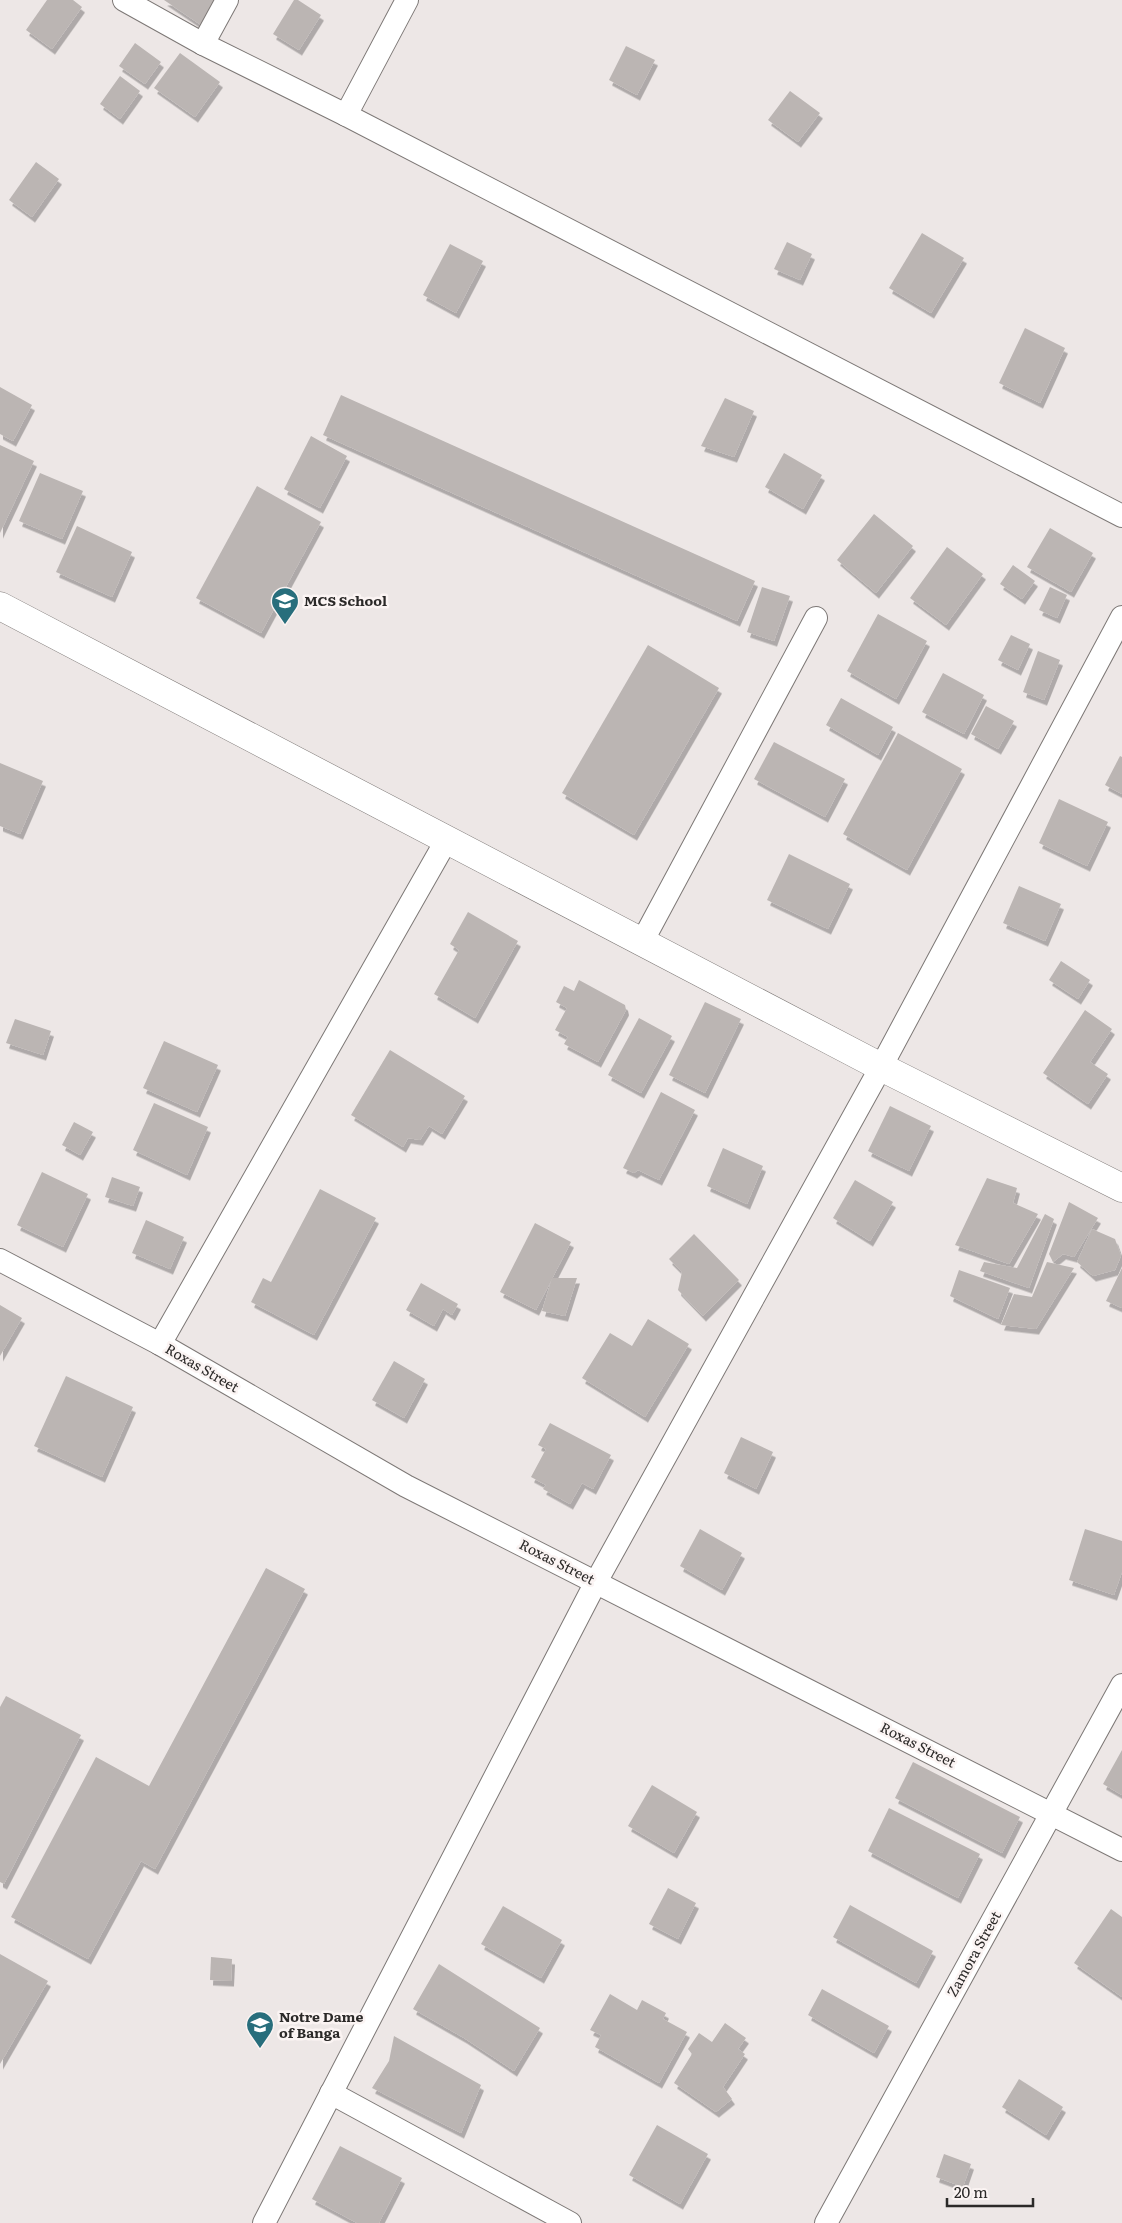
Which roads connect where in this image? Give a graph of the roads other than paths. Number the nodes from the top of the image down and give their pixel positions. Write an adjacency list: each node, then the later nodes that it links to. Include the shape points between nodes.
1 (124, 0): 4 (street)
2 (227, 0): 4 (street)
3 (407, 0): 5 (street)
4 (203, 44): 5 (street)
5 (346, 115): 6 (street)
6 (1122, 516)
7 (2, 612): 10 (main road)
8 (816, 618): 11 (street)
9 (1122, 618): 12 (street)
10 (446, 841): 11 (main road); 15 (street)
11 (642, 942): 12 (main road)
12 (881, 1067): 13 (main road); 16 (street)
13 (1122, 1188)
14 (0, 1260): 15 (street, Roxas Street)
15 (160, 1344): 16 (street, Roxas Street, via 406,1486)
16 (596, 1582): 18 (street, Roxas Street); 20 (street)
17 (1122, 1685): 18 (street, Zamora Street)
18 (1052, 1813): 19 (street, Roxas Street); 23 (street, Zamora Street)
19 (1122, 1850)
20 (331, 2093): 21 (street); 22 (street)
21 (264, 2223)
22 (570, 2223)
23 (826, 2223)

